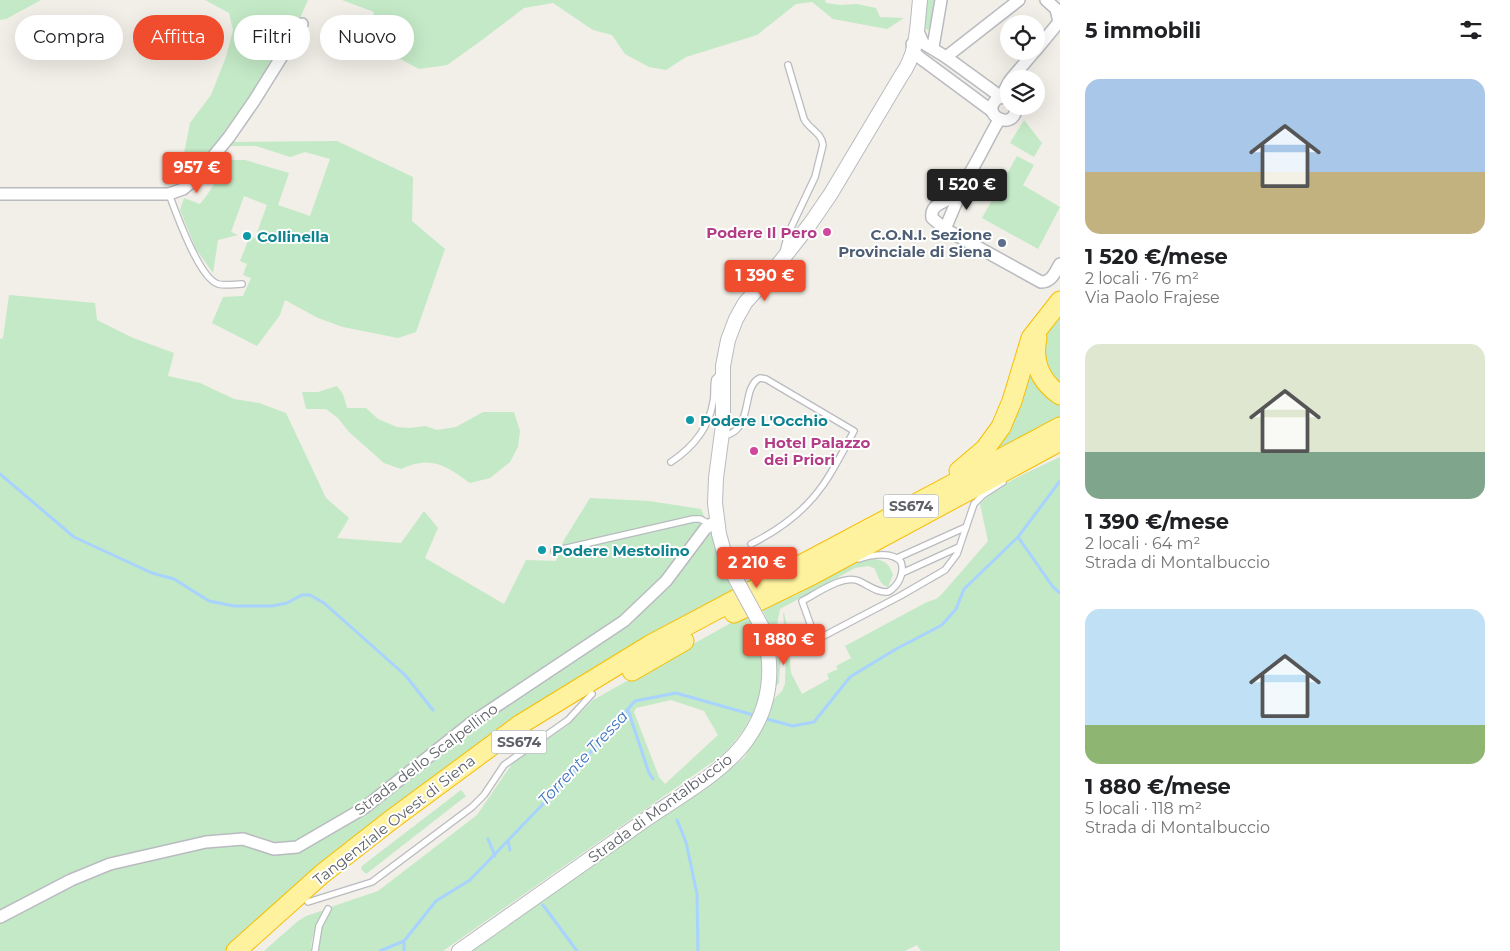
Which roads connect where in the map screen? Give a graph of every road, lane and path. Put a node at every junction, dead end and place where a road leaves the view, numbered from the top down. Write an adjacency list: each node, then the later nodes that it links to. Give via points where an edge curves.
1 (914, 0): 10 (street); 16 (street, Strada di Montalbuccio)
2 (920, 0): 7 (street, Strada di Montalbuccio)
3 (941, 0): 9 (street)
4 (1019, 0): 11 (street)
5 (1046, 0): 6 (street, via 1056,10)
6 (1059, 25): 8 (street)
7 (917, 29): 9 (street, via 921,40); 10 (street, Strada di Montalbuccio)
8 (1045, 40)
9 (933, 48): 11 (street)
10 (914, 52): 14 (street); 16 (street, Strada di Montalbuccio)
11 (946, 56): 18 (street)
12 (280, 60): 24 (street, via 229,137 194,180)
13 (1027, 60): 17 (street)
14 (926, 62): 16 (street, via 918,61); 20 (street)
15 (788, 65): 26 (lane, via 804,119 823,140 823,145 815,177 788,234)
16 (905, 70): 26 (street, Strada di Montalbuccio, via 835,189)
17 (1019, 70)
18 (1000, 94)
19 (1000, 100): 20 (street, via 993,104)
20 (996, 115): 21 (street, via 1010,119); 22 (street)
21 (1014, 115)
22 (962, 184): 25 (street); 25 (street, via 950,198 932,210 932,218)
23 (0, 194): 24 (street)
24 (169, 194): 28 (lane, via 190,247 208,276 218,284)
25 (945, 229): 27 (street, via 1041,282 1050,279)
26 (781, 261): 31 (street, Strada di Montalbuccio, via 739,312 725,348)
27 (1060, 264)
28 (242, 284)
29 (1060, 301): 30 (highway)
30 (1040, 325): 32 (highway, via 1035,351 1037,369 1046,383); 38 (highway, via 1029,344 1010,408 997,434 977,457)
31 (722, 372): 34 (street, Strada di Montalbuccio); 36 (lane, via 715,379 714,400 705,426 686,451)
32 (1060, 395)
33 (1060, 427): 38 (highway, Tangenziale Ovest di Siena / SS674)
34 (722, 436): 39 (street, Strada di Montalbuccio); 41 (lane, via 738,428 754,383 760,378 854,431 809,502 785,524)
35 (1060, 442): 46 (highway, Tangenziale Ovest di Siena / SS674)
36 (671, 462)
37 (1012, 478): 40 (lane, via 977,500)
38 (930, 496): 53 (highway, Tangenziale Ovest di Siena / SS674, via 650,645 522,724 338,862)
39 (714, 522): 43 (lane, via 693,519); 52 (street, Strada dello Scalpellino, via 666,582 624,621 471,723 364,808 297,847 274,849 243,839 206,842 110,864 71,880); 56 (street, Strada di Montalbuccio, bridge, via 727,563 763,629 768,651 770,676 765,704 749,736 732,758 716,770)
40 (966, 527): 42 (lane); 44 (lane)
41 (752, 544)
42 (959, 547): 45 (lane); 48 (lane, via 945,570)
43 (554, 551)
44 (897, 558): 45 (lane, via 902,564); 46 (lane, via 868,556)
45 (902, 573): 47 (lane)
46 (812, 575): 49 (highway, Tangenziale Ovest di Siena / SS674, via 719,621)
47 (899, 581): 48 (lane); 48 (lane, via 891,591 884,593 857,580 847,579 802,601 816,640)
48 (900, 596)
49 (592, 694): 50 (highway, Tangenziale Ovest di Siena / SS674, via 530,734 402,827); 50 (lane, via 568,720 504,765 472,807 372,882)
50 (308, 902): 54 (highway, Tangenziale Ovest di Siena / SS674)
51 (328, 909): 55 (lane, via 318,926)
52 (0, 917)
53 (236, 951)
54 (254, 951)
55 (315, 951)
56 (459, 951)

